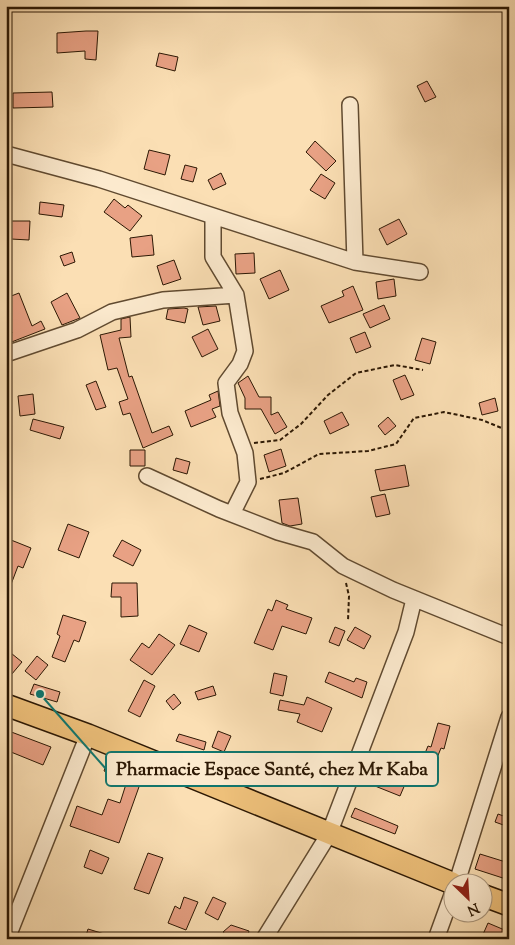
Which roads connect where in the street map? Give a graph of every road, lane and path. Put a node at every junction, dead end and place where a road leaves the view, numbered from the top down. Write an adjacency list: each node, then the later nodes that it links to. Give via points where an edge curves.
1 (350, 105): 4 (street)
2 (6, 154): 3 (street, via 99,179)
3 (213, 217): 4 (street); 6 (street, via 213,257)
4 (355, 262): 5 (street)
5 (420, 272)
6 (236, 295): 7 (street, via 163,300 112,312 76,330); 10 (street, via 245,351 226,383 230,413)
7 (6, 354)
8 (423, 370): 10 (path, via 395,365 356,372 280,440)
9 (509, 432): 12 (path, via 482,420 444,412 414,418 396,444 368,451 319,454 284,473)
10 (242, 445): 12 (street)
11 (147, 476): 13 (street)
12 (248, 482): 13 (street)
13 (232, 514): 14 (street, via 313,542)
14 (343, 566): 15 (street); 16 (path, via 349,596)
15 (414, 599): 17 (street); 21 (street, via 406,632)
16 (348, 621)
17 (509, 637)
18 (6, 706): 20 (highway)
19 (509, 718): 22 (street)
20 (88, 735): 21 (highway); 27 (street)
21 (329, 834): 23 (highway); 28 (street)
22 (460, 872)
23 (442, 879)
24 (492, 899): 25 (highway)
25 (509, 905)
26 (442, 922): 29 (street)
27 (7, 939)
28 (264, 939)
29 (436, 939)

